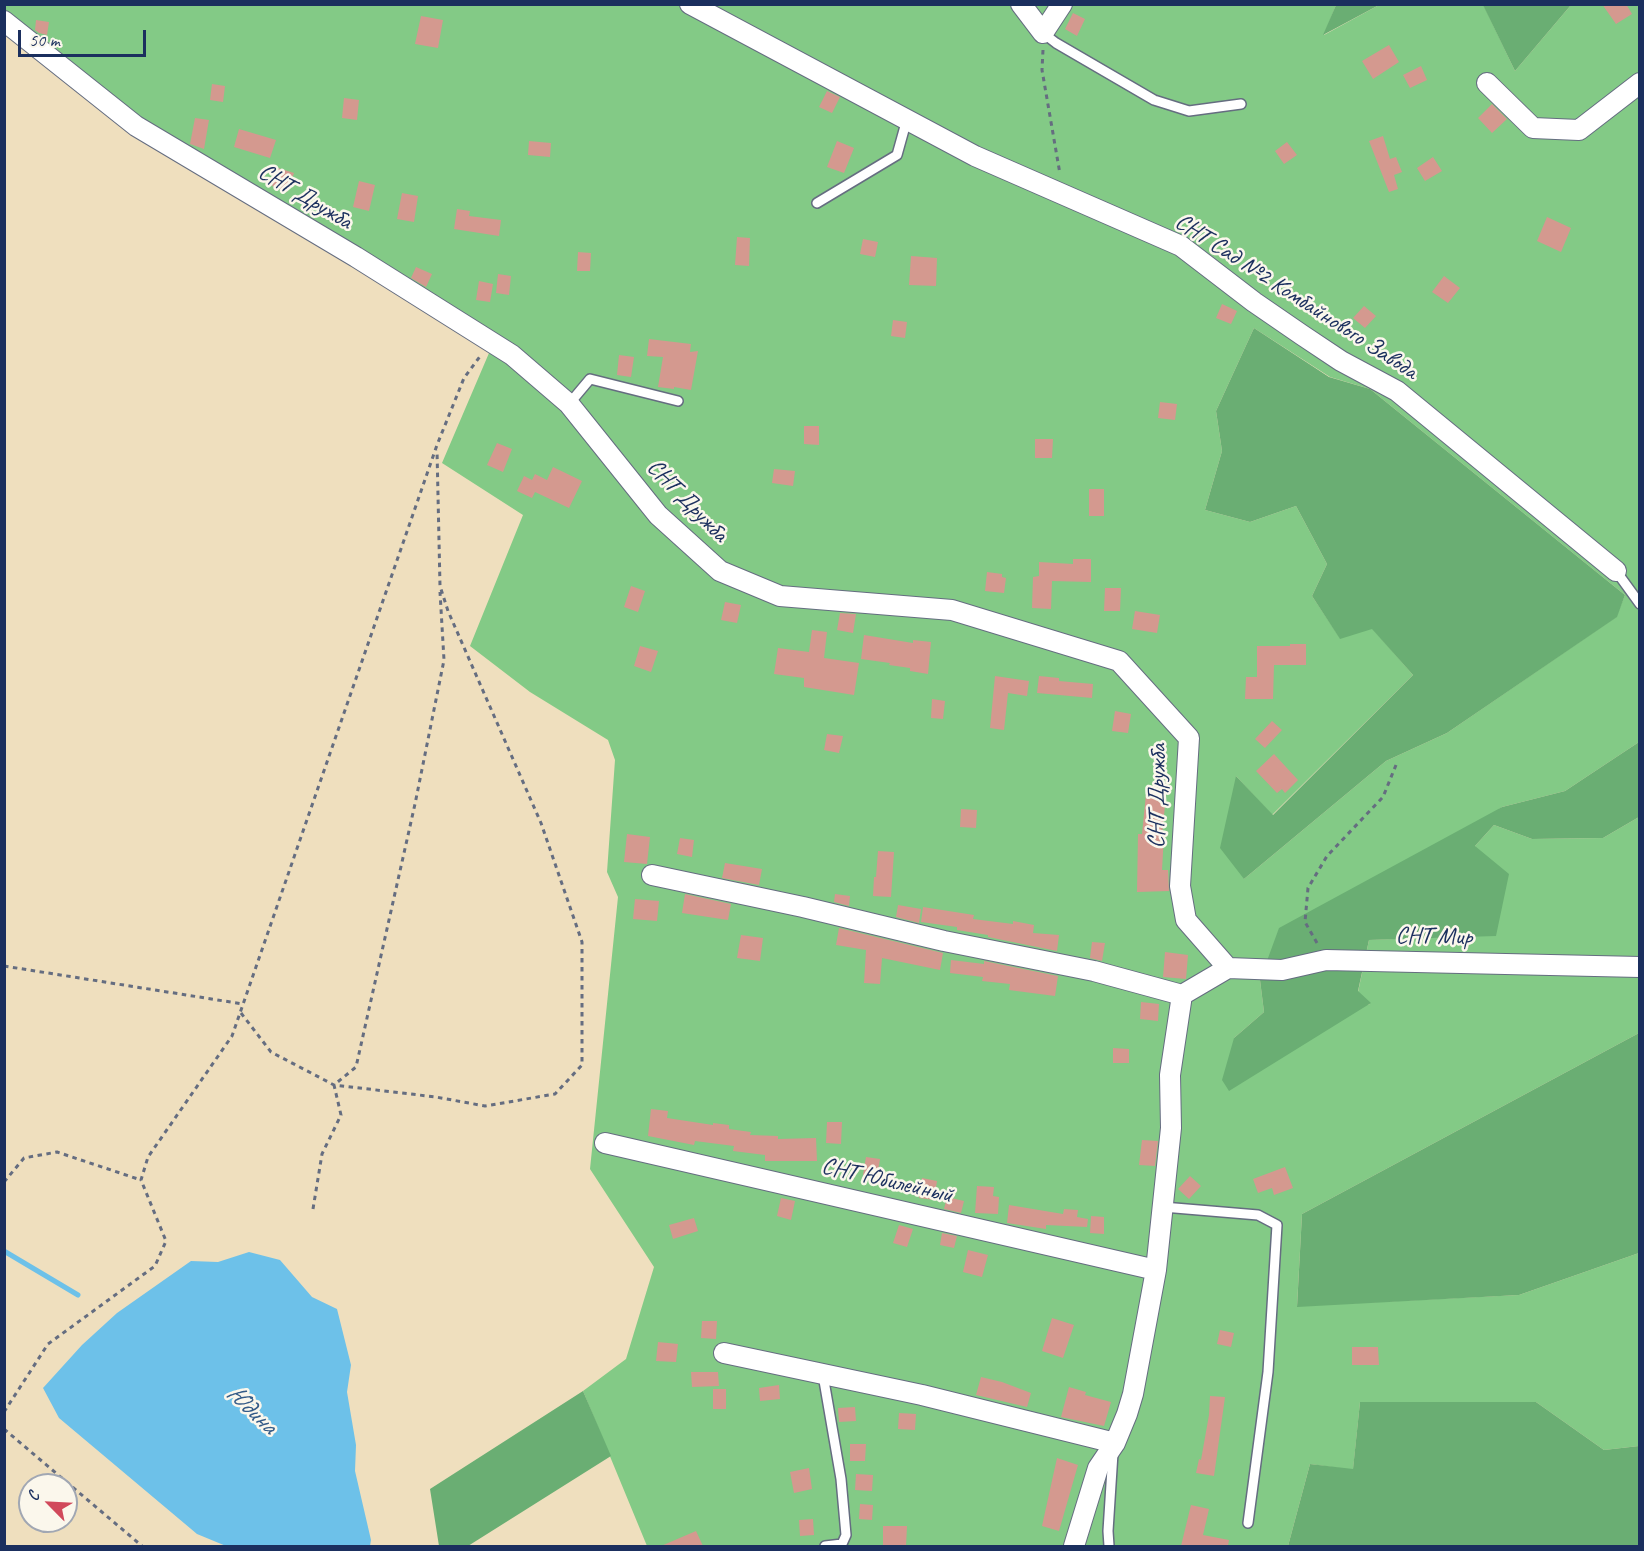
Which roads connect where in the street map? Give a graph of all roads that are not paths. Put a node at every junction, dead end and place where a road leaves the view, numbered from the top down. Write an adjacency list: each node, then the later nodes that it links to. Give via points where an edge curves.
1 (690, 4): 9 (street, СНТ Сад №2 Комбайнового Завода)
2 (1021, 4): 5 (street)
3 (1062, 4): 5 (street)
4 (4, 21): 12 (street, СНТ Дружба, via 136,126 491,342)
5 (1043, 33): 8 (lane, via 1155,100 1189,111)
6 (1487, 83): 7 (street, via 1533,128 1579,130)
7 (1640, 83)
8 (1242, 104)
9 (907, 119): 10 (lane, via 897,155); 13 (street, СНТ Сад №2 Комбайнового Завода, via 975,156 1181,246 1302,335 1398,391)
10 (817, 203)
11 (678, 401): 12 (lane, via 590,379)
12 (569, 404): 17 (street, СНТ Дружба, via 658,515 720,571 780,596 952,610 1119,661 1189,738 1180,886 1186,920)
13 (1616, 571): 14 (lane)
14 (1640, 604)
15 (652, 875): 18 (street, via 1094,971)
16 (1640, 967): 17 (street, СНТ Мир, via 1326,960 1282,970)
17 (1228, 968): 18 (street)
18 (1182, 995): 20 (street, via 1170,1075)
19 (605, 1143): 21 (street, СНТ Юбилейный)
20 (1163, 1207): 21 (street); 25 (lane, via 1258,1215 1277,1225 1268,1372)
21 (1156, 1270): 24 (street, via 1133,1394)
22 (724, 1353): 23 (street)
23 (822, 1374): 24 (street); 26 (lane, via 842,1479 846,1535 842,1544)
24 (1114, 1443): 27 (street, via 1098,1468); 28 (lane)
25 (1248, 1523)
26 (825, 1546)
27 (1074, 1546)
28 (1109, 1546)

